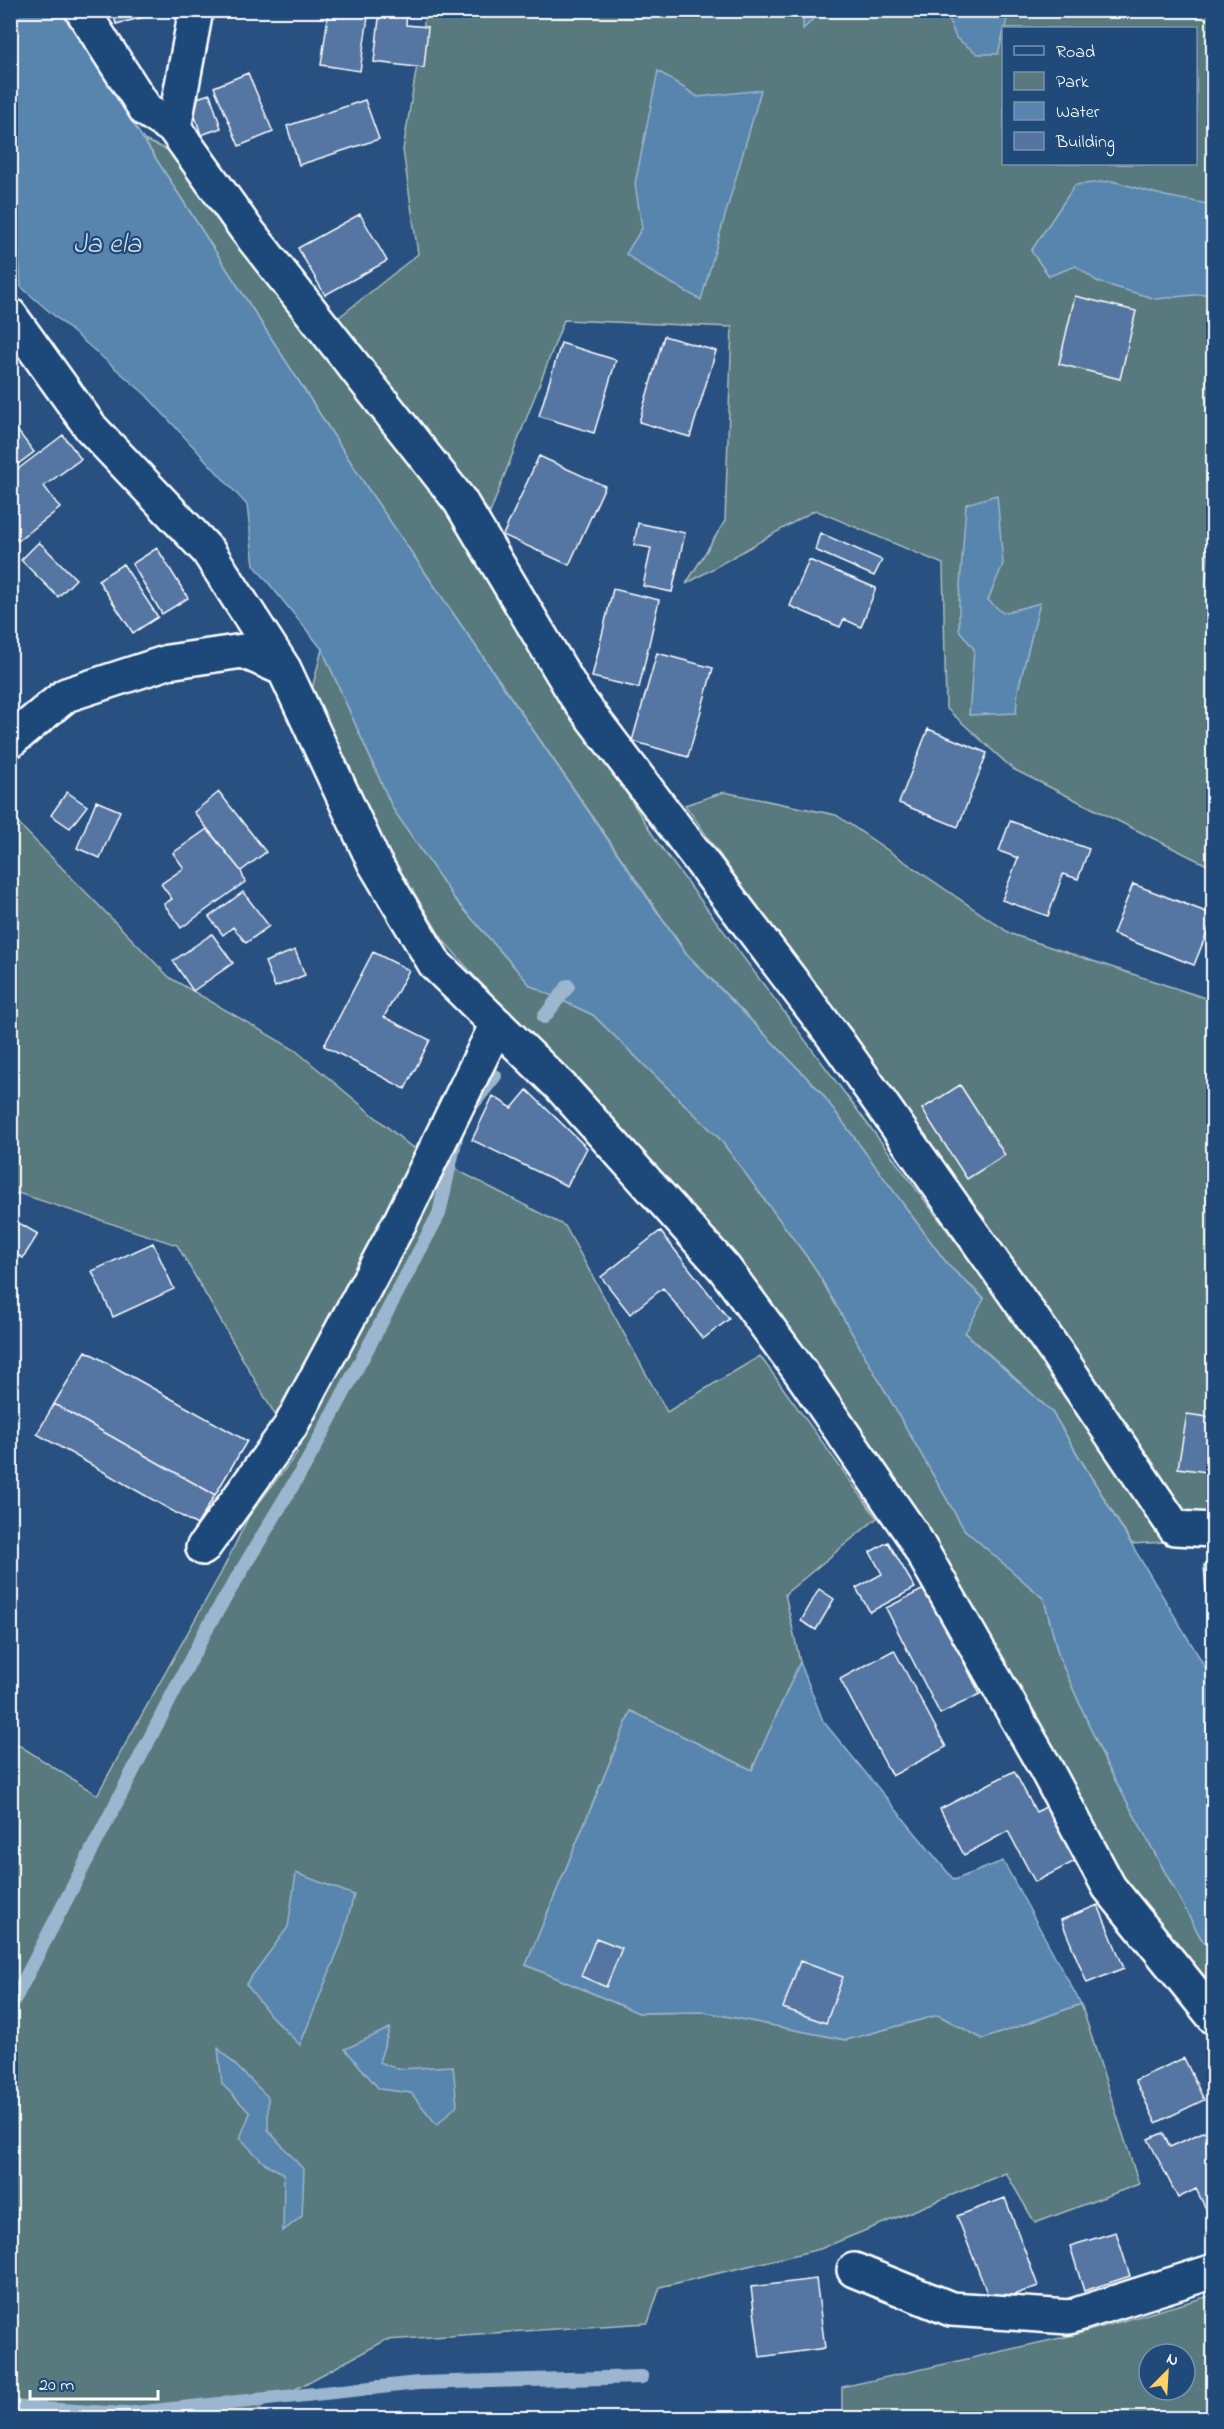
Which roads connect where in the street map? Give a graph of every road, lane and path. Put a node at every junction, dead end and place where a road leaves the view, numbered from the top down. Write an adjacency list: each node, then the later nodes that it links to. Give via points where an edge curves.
1 (82, 10): 3 (street, via 146,110)
2 (196, 10): 3 (street)
3 (174, 128): 8 (street, via 246,229 460,501 576,696 837,1041 1056,1352 1174,1528)
4 (10, 315): 5 (street, via 91,428 208,551)
5 (284, 669): 6 (street, via 243,651 168,662 66,694); 7 (street, via 374,862 435,964)
6 (10, 741)
7 (496, 1024): 9 (street, via 401,1220 290,1427); 10 (street, via 562,1088 724,1268 802,1374 912,1534 1109,1887)
8 (1214, 1530)
9 (203, 1548)
10 (1214, 2017)
11 (854, 2270): 12 (street, via 951,2309 1070,2317)
12 (1214, 2271)

